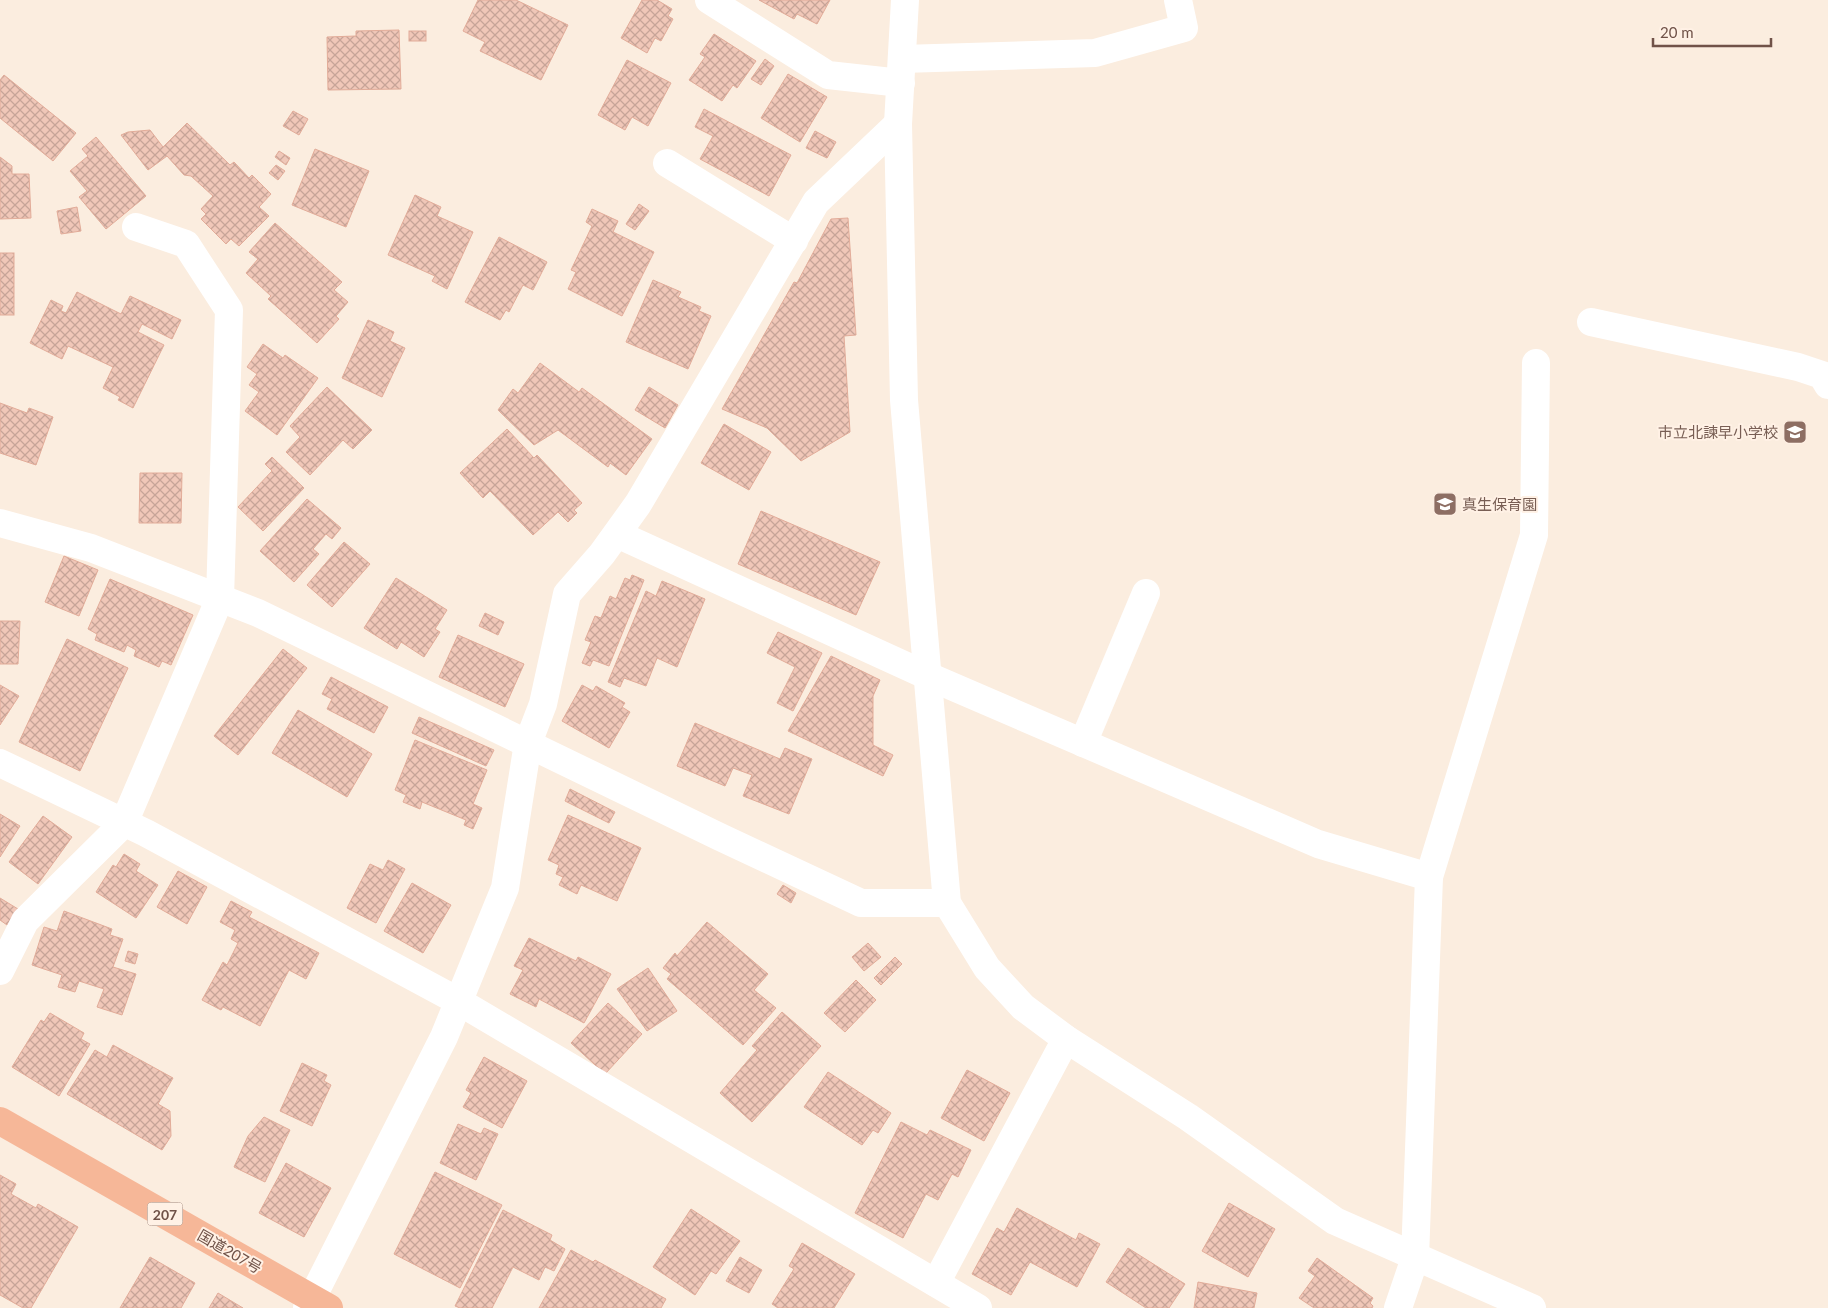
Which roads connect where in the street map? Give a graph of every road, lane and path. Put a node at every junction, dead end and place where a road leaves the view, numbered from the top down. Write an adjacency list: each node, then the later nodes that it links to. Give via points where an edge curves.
1 (709, 0): 4 (street, via 828,75)
2 (905, 0): 4 (street)
3 (1178, 0): 4 (street, via 1184,28 1095,53)
4 (901, 71): 5 (street)
5 (898, 124): 8 (street, via 816,202); 16 (street, via 904,400)
6 (668, 163): 8 (street)
7 (136, 227): 15 (street, via 186,244 229,310)
8 (794, 240): 13 (street, via 638,504)
9 (1591, 322): 11 (street, via 1798,367 1822,375)
10 (1536, 363): 21 (street, via 1534,535)
11 (1828, 385)
12 (0, 523): 15 (street, via 91,548)
13 (617, 534): 16 (street); 17 (street, via 567,594 544,704)
14 (1146, 593): 18 (street)
15 (220, 598): 17 (street, via 258,613); 20 (street)
16 (928, 676): 18 (street); 22 (street)
17 (528, 743): 22 (street, via 861,903); 24 (street, via 505,888)
18 (1083, 743): 21 (street, via 1318,844)
19 (0, 763): 20 (street)
20 (124, 823): 23 (street, via 24,921); 24 (street)
21 (1429, 877): 27 (street)
22 (947, 903): 25 (street, via 987,968 1023,1007)
23 (0, 971)
24 (458, 1001): 28 (street); 29 (street, via 444,1037)
25 (1066, 1039): 27 (street, via 1188,1117 1335,1221); 28 (street)
26 (0, 1120): 29 (highway, 国道207号 / 207)
27 (1415, 1258): 31 (street); 32 (street)
28 (936, 1283): 30 (street)
29 (316, 1305)
30 (978, 1308)
31 (1398, 1308)
32 (1532, 1308)

